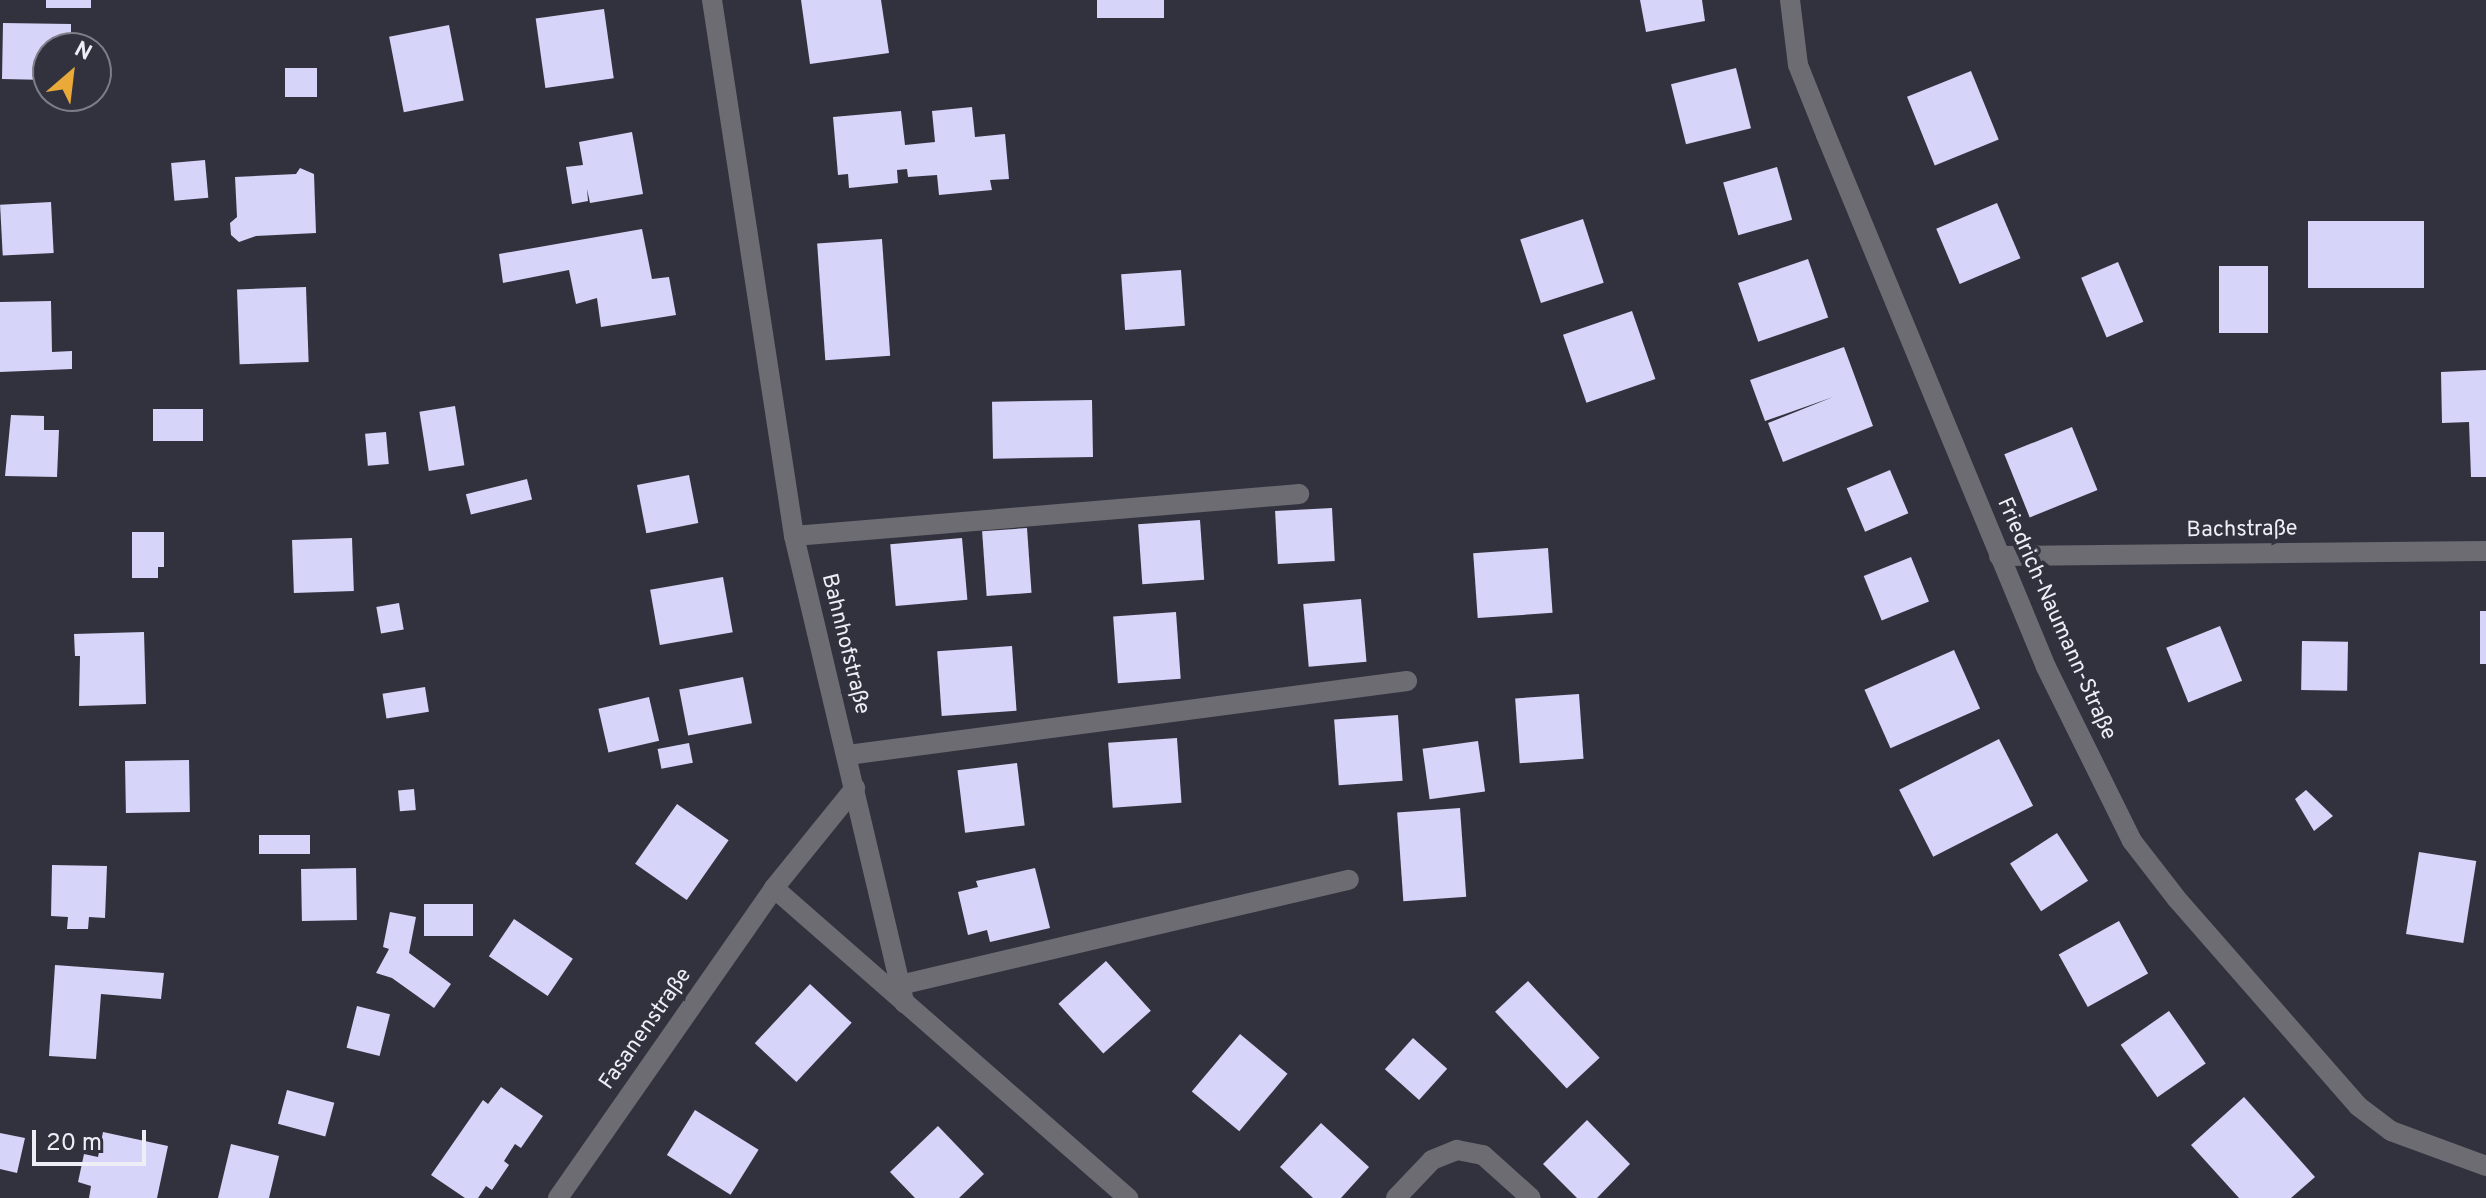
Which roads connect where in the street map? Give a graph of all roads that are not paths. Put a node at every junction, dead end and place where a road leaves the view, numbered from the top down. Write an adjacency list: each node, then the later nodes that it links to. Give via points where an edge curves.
1 (712, 0): 4 (street, Bahnhofstraße)
2 (1790, 0): 6 (street, Friedrich-Naumann-Straße, via 1798,65)
3 (1299, 494): 4 (street)
4 (794, 536): 8 (street, Bahnhofstraße)
5 (2486, 551): 6 (street, Bachstraße)
6 (1999, 556): 13 (street, Friedrich-Naumann-Straße, via 2046,667 2132,841 2176,898 2358,1106 2391,1131)
7 (1407, 681): 8 (street)
8 (848, 755): 9 (street, Bahnhofstraße)
9 (855, 788): 11 (street, Fasanenstraße); 12 (street, Bahnhofstraße)
10 (1349, 880): 12 (street)
11 (774, 888): 12 (street); 14 (street, Fasanenstraße)
12 (902, 994): 15 (street)
13 (2486, 1166)
14 (558, 1198)
15 (1128, 1198)
16 (1396, 1198): 17 (street, via 1432,1160 1457,1150 1483,1155)
17 (1531, 1198)

